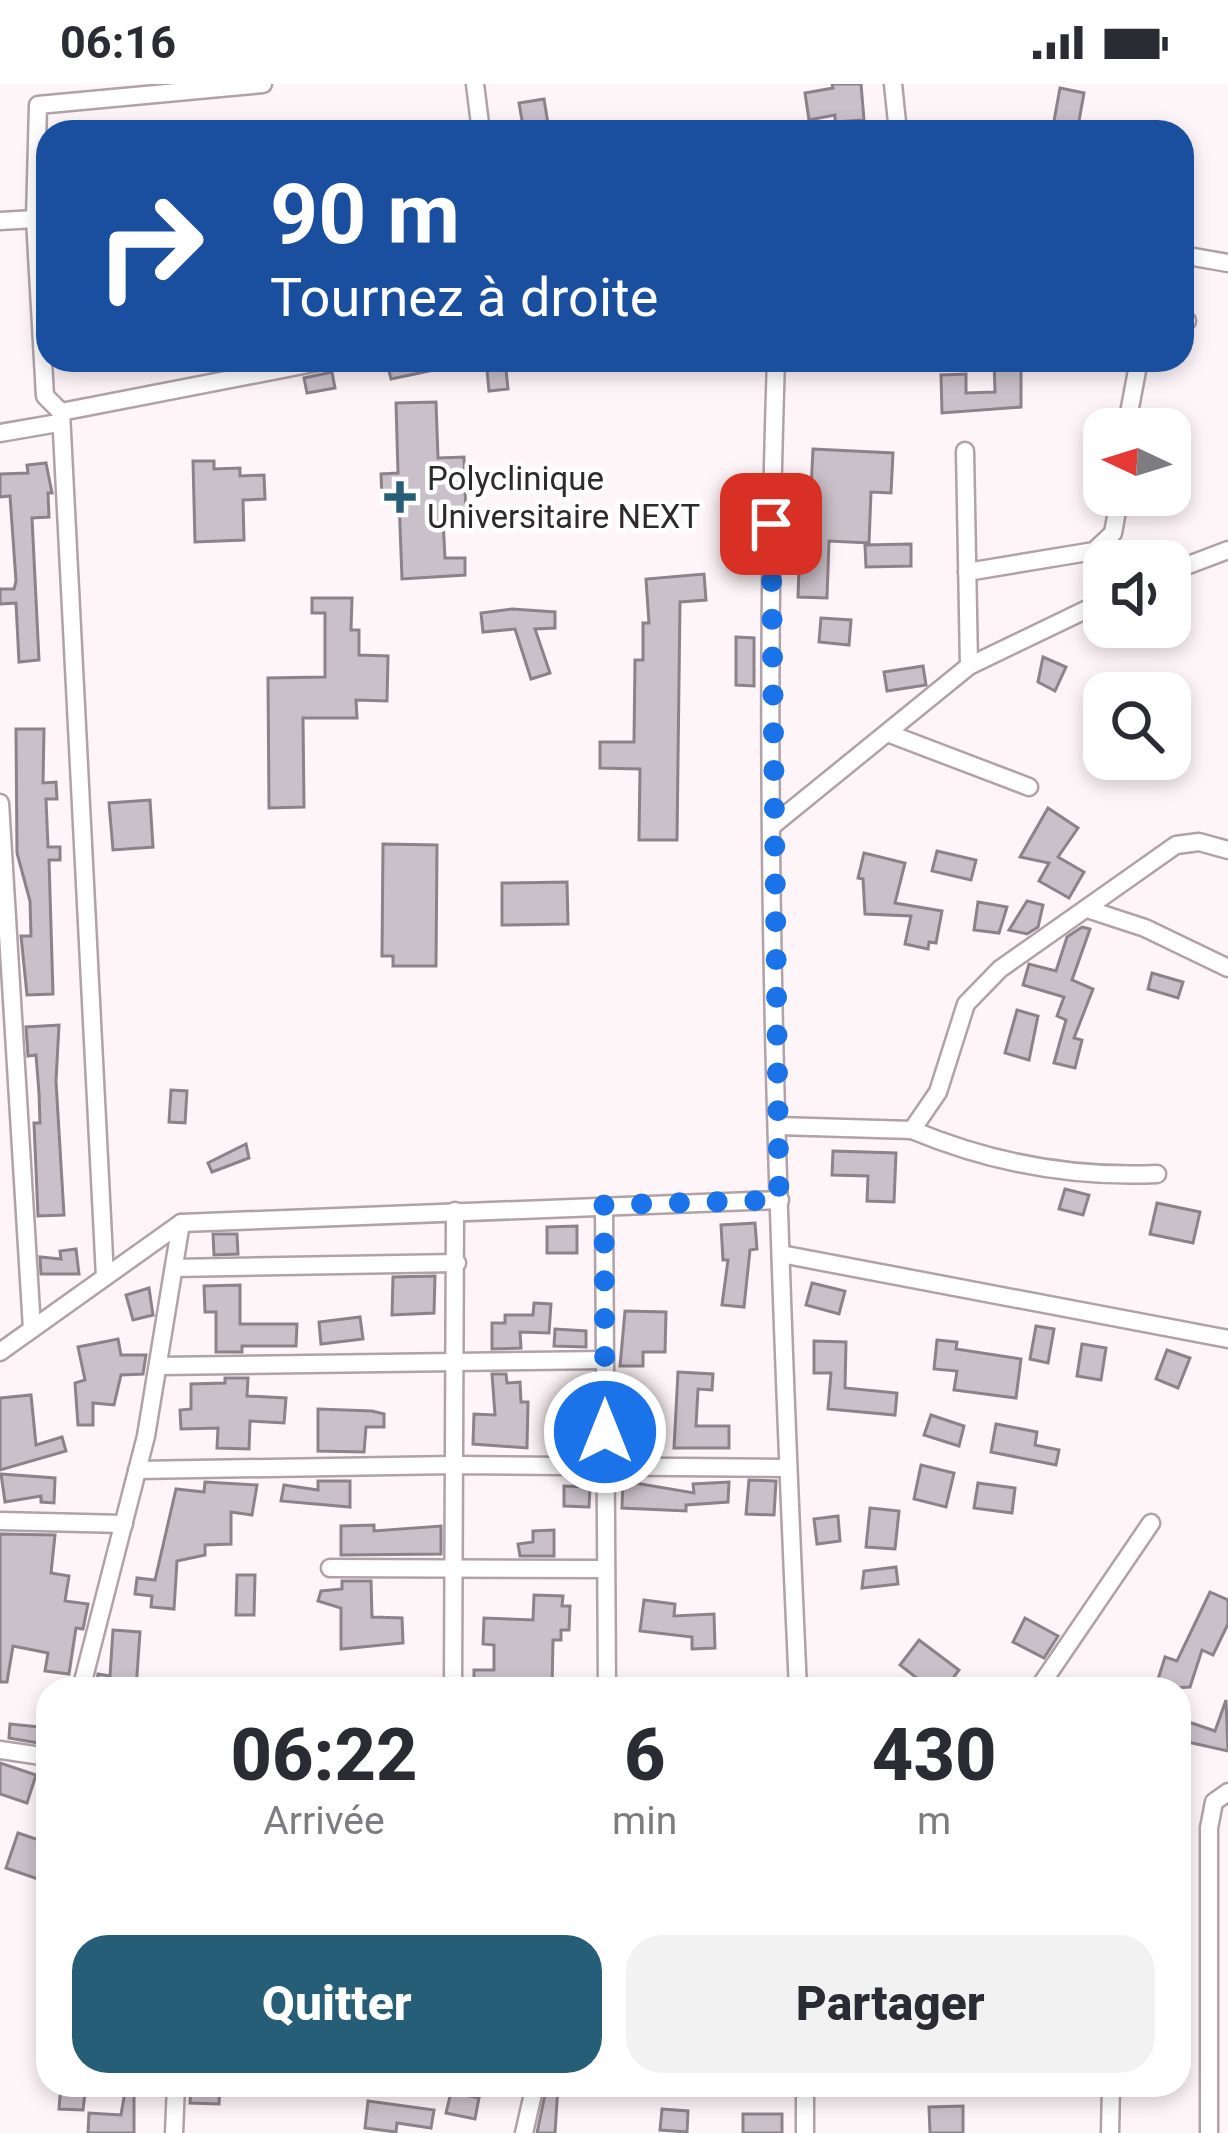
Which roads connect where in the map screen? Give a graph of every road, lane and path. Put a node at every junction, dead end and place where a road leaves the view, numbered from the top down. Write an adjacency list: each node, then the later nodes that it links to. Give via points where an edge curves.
1 (262, 84): 4 (street, via 38,105)
2 (475, 84): 5 (street)
3 (892, 84): 6 (street)
4 (38, 120)
5 (480, 120)
6 (896, 120)
7 (36, 215): 8 (street)
8 (35, 219): 9 (street); 10 (street)
9 (0, 221)
10 (36, 224)
11 (1194, 257): 12 (street)
12 (1228, 262)
13 (45, 372): 18 (street, via 45,396)
14 (272, 372): 18 (street)
15 (776, 372): 30 (street)
16 (1137, 372): 17 (street)
17 (1130, 408)
18 (60, 417): 19 (street); 45 (street)
19 (0, 433)
20 (965, 451): 24 (street)
21 (1116, 516): 24 (street, via 1113,533 1094,551)
22 (1228, 550): 23 (street)
23 (1191, 564)
24 (967, 572): 26 (street)
25 (1083, 611): 26 (street)
26 (969, 666): 27 (street)
27 (890, 734): 28 (street); 30 (street)
28 (1029, 787)
29 (0, 803): 34 (street)
30 (772, 826): 35 (street)
31 (1228, 850): 32 (street, via 1176,844)
32 (1087, 909): 33 (street); 36 (street, via 1000,969 966,1004 938,1092)
33 (1228, 968)
34 (5, 997): 46 (street)
35 (778, 1126): 36 (street); 38 (street)
36 (912, 1130): 37 (street, via 1028,1167)
37 (1157, 1174)
38 (779, 1200): 39 (street); 42 (street)
39 (604, 1205): 40 (street); 50 (street)
40 (455, 1211): 41 (street); 43 (street)
41 (182, 1223): 44 (street); 45 (street)
42 (781, 1254): 47 (street); 54 (street)
43 (457, 1262): 44 (street); 49 (street)
44 (174, 1268): 51 (street)
45 (105, 1277): 46 (street)
46 (32, 1329): 48 (street)
47 (1228, 1339)
48 (0, 1352)
49 (454, 1359): 50 (street); 51 (street); 52 (street)
50 (605, 1360): 53 (street)
51 (158, 1366): 55 (street)
52 (454, 1465): 53 (street); 55 (street); 61 (street)
53 (605, 1468): 54 (street); 60 (street)
54 (788, 1468): 65 (street)
55 (137, 1470): 58 (street)
56 (0, 1521): 58 (street)
57 (1151, 1523): 66 (street)
58 (124, 1524): 62 (street)
59 (329, 1568): 61 (street)
60 (606, 1569): 61 (street); 64 (street)
61 (453, 1570): 63 (street)
62 (84, 1677)
63 (453, 1677)
64 (607, 1677)
65 (797, 1677)
66 (1047, 1677)
67 (0, 1750): 68 (street)
68 (36, 1755)
69 (1228, 1792): 78 (street, via 1214,1802 1209,1828)
70 (176, 2097): 74 (street)
71 (532, 2097): 75 (street)
72 (805, 2097): 76 (street)
73 (1111, 2097): 77 (street)
74 (174, 2133)
75 (524, 2133)
76 (805, 2133)
77 (1110, 2133)
78 (1209, 2133)

